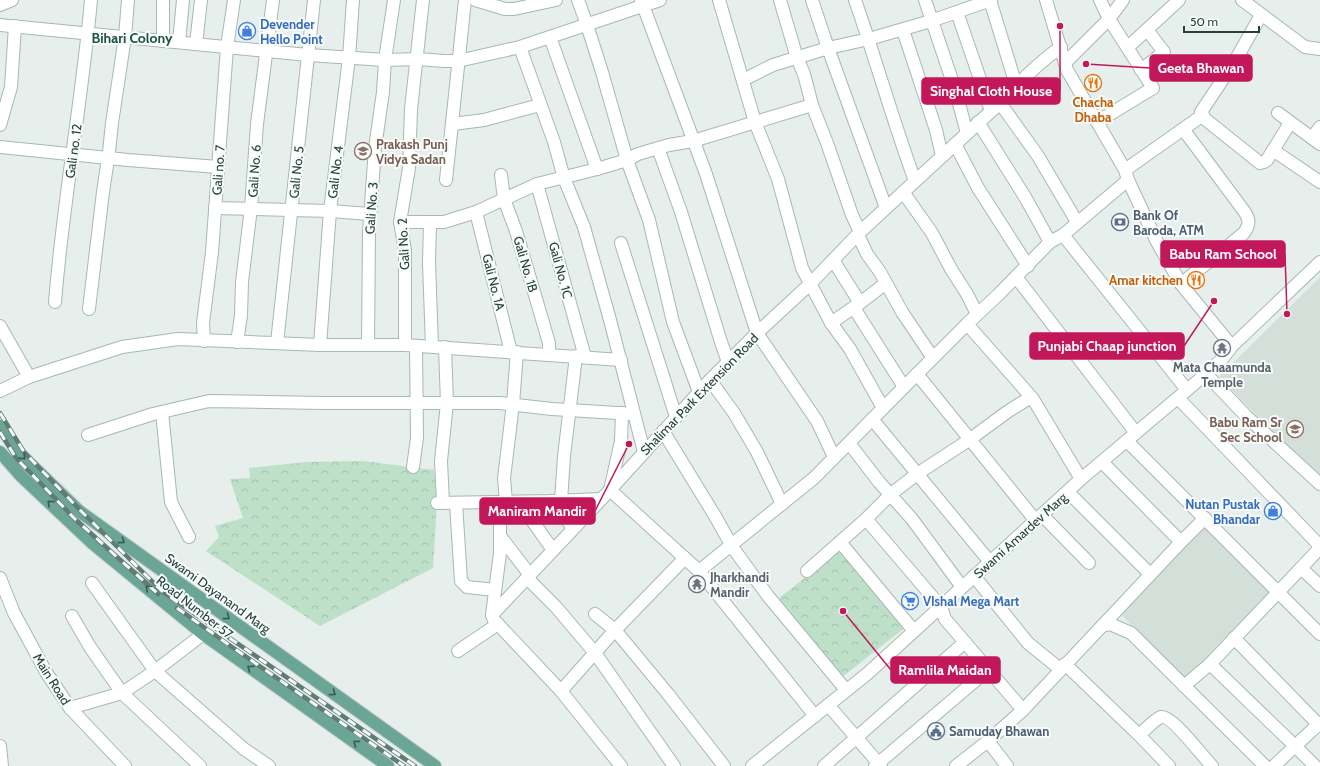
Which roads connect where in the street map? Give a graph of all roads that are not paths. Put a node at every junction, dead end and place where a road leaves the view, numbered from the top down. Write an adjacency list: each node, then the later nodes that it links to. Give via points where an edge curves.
1 (91, 0): 38 (street, Gali no. 12)
2 (128, 0): 39 (street)
3 (163, 0): 42 (street)
4 (183, 0): 43 (street)
5 (200, 0): 44 (street)
6 (234, 0): 45 (street, Gali no. 7)
7 (273, 0): 51 (street, Gali No. 6)
8 (314, 0): 52 (street, Gali No. 5)
9 (353, 0): 53 (street, Gali No. 4)
10 (394, 0): 56 (street, Gali No. 3)
11 (424, 0): 55 (street, Gali No. 2)
12 (465, 0): 57 (street)
13 (475, 0): 14 (street, via 505,9)
14 (556, 0)
15 (578, 0): 34 (street)
16 (660, 0): 28 (street)
17 (719, 0): 60 (street)
18 (780, 0): 54 (street)
19 (812, 0): 49 (street)
20 (855, 0): 41 (street)
21 (925, 0): 32 (street)
22 (991, 0): 29 (street); 61 (street)
23 (1046, 0): 47 (street)
24 (1100, 0): 31 (street)
25 (1123, 0): 31 (street)
26 (1179, 0): 37 (street)
27 (1242, 0): 30 (street)
28 (642, 3): 34 (street); 76 (street)
29 (957, 12): 32 (street); 64 (street)
30 (1261, 15): 50 (street, via 1305,47); 66 (street, via 1235,61 1203,108)
31 (1109, 19): 48 (street); 58 (street)
32 (931, 22): 36 (street); 75 (street, via 955,89)
33 (0, 25): 35 (street)
34 (587, 25): 40 (street); 85 (street)
35 (15, 26): 38 (street); 72 (street, via 11,87)
36 (903, 30): 41 (street); 83 (street)
37 (1147, 30): 48 (street); 59 (street, via 1164,52)
38 (88, 33): 39 (street); 82 (street, Gali no. 12)
39 (125, 37): 42 (street); 84 (street)
40 (550, 37): 46 (street); 87 (street)
41 (869, 39): 49 (street); 92 (street)
42 (163, 41): 43 (street)
43 (179, 42): 44 (street)
44 (196, 44): 45 (street)
45 (227, 47): 51 (street); 86 (street, Gali no. 7)
46 (520, 47): 57 (street); 62 (street)
47 (1061, 47): 58 (street); 61 (street, Shalimar Park Extension Road)
48 (1128, 47): 59 (street)
49 (828, 48): 54 (street); 99 (street)
50 (1320, 50)
51 (266, 51): 52 (street); 98 (street, Gali No. 6, via 257,124)
52 (308, 55): 53 (street); 100 (street, Gali No. 5)
53 (349, 58): 56 (street); 101 (street, Gali No. 4)
54 (797, 58): 60 (street, via 773,65); 63 (street)
55 (418, 59): 56 (street); 57 (street); 104 (street, Gali No. 2, via 411,109 409,168)
56 (385, 60): 103 (street, Gali No. 3)
57 (458, 61): 71 (street)
58 (1066, 63): 69 (street, via 1067,70)
59 (1141, 70): 69 (street, via 1153,88)
60 (743, 80): 67 (street)
61 (1016, 86): 64 (street, Shalimar Park Extension Road)
62 (540, 105): 71 (street, via 484,120); 90 (street)
63 (812, 105): 67 (street); 107 (street)
64 (996, 107): 68 (street, Shalimar Park Extension Road); 106 (street, via 1038,156)
65 (1278, 113): 70 (street)
66 (1203, 115): 74 (street); 81 (street, via 1257,161 1264,162)
67 (755, 122): 76 (street); 116 (street, via 778,179 802,268)
68 (978, 122): 75 (street, Shalimar Park Extension Road); 109 (street)
69 (1097, 122): 89 (street)
70 (1290, 123): 77 (street); 81 (street)
71 (453, 124): 91 (street)
72 (0, 125)
73 (1320, 127): 77 (street)
74 (1183, 129): 89 (street); 117 (street, via 1244,211 1249,219 1249,226 1244,233)
75 (967, 133): 78 (street, Shalimar Park Extension Road)
76 (693, 141): 80 (street); 125 (street)
77 (1316, 141)
78 (955, 144): 83 (street, Shalimar Park Extension Road); 113 (street, via 978,188)
79 (0, 147): 82 (street)
80 (658, 148): 85 (street); 140 (street)
81 (1273, 150): 93 (street)
82 (71, 154): 84 (street); 118 (street, Gali no. 12)
83 (942, 156): 92 (street, Shalimar Park Extension Road)
84 (108, 158): 86 (street); 120 (street)
85 (627, 160): 87 (street); 147 (street, via 649,220 673,322)
86 (218, 167): 97 (street, Gali no. 7)
87 (597, 169): 90 (street)
88 (501, 175): 96 (street, Gali No. 1B)
89 (1126, 175): 106 (street); 117 (street, via 1157,242)
90 (564, 178): 94 (street); 139 (street, via 584,227)
91 (446, 180)
92 (915, 180): 95 (street, Shalimar Park Extension Road)
93 (1320, 182)
94 (537, 184): 96 (street); 137 (street, Gali No. 1C)
95 (903, 192): 99 (street, Shalimar Park Extension Road); 121 (street, via 932,233)
96 (504, 199): 102 (street); 136 (street, Gali No. 1B, via 549,343)
97 (215, 208): 98 (street); 126 (street, Gali no. 7, via 203,323)
98 (251, 208): 100 (street); 127 (street, Gali No. 6, via 242,275)
99 (886, 208): 107 (street, Shalimar Park Extension Road)
100 (292, 210): 101 (street); 128 (street, Gali No. 5)
101 (330, 211): 103 (street); 129 (street, Gali No. 4)
102 (476, 212): 105 (street, via 444,222); 135 (street, Gali No. 1A)
103 (370, 214): 130 (street, Gali No. 3)
104 (400, 222): 105 (street); 131 (street, Gali No. 2, via 405,250)
105 (430, 222): 133 (street)
106 (1077, 222): 108 (street)
107 (859, 233): 111 (street, Shalimar Park Extension Road); 115 (street, via 867,254)
108 (1063, 235): 109 (street); 148 (street)
109 (1050, 242): 113 (street)
110 (621, 243): 157 (street)
111 (833, 260): 116 (street, Shalimar Park Extension Road); 119 (street)
112 (1320, 262): 132 (street, Swami Amardev Marg)
113 (1028, 266): 114 (street)
114 (1016, 277): 121 (street); 162 (street)
115 (886, 283): 119 (street); 138 (street)
116 (810, 284): 122 (street); 125 (street, Shalimar Park Extension Road)
117 (1181, 284): 132 (street)
118 (55, 302)
119 (857, 305): 122 (street); 145 (street)
120 (89, 309)
121 (977, 314): 123 (street)
122 (831, 323): 153 (street, via 850,349)
123 (967, 324): 138 (street); 149 (street)
124 (0, 326): 143 (street)
125 (757, 333): 140 (street, Shalimar Park Extension Road); 167 (street, via 817,421)
126 (204, 340): 127 (street); 143 (street, via 178,339 122,346)
127 (238, 342): 128 (street)
128 (277, 343): 129 (street)
129 (320, 345): 130 (street)
130 (368, 345): 131 (street)
131 (410, 345): 133 (street); 150 (street, Gali No. 2)
132 (1230, 345): 142 (street, Swami Amardev Marg, via 1229,351)
133 (432, 346): 134 (street)
134 (445, 347): 135 (street); 151 (street)
135 (514, 352): 136 (street); 152 (street, Gali No. 1A)
136 (549, 354): 137 (street)
137 (580, 357): 139 (street); 154 (street)
138 (933, 358): 141 (street)
139 (620, 360): 156 (street)
140 (728, 362): 144 (street, Shalimar Park Extension Road)
141 (916, 374): 145 (street); 163 (street)
142 (1206, 374): 148 (street, Swami Amardev Marg); 172 (street, via 1247,417)
143 (29, 377): 146 (street)
144 (710, 380): 147 (street, Shalimar Park Extension Road); 181 (street, via 734,412)
145 (904, 387): 153 (street)
146 (0, 391)
147 (699, 392): 157 (street, Shalimar Park Extension Road)
148 (1182, 394): 162 (street, Swami Amardev Marg); 191 (street)
149 (1031, 397): 163 (street); 171 (street)
150 (416, 403): 151 (street); 155 (street, via 208,401); 169 (street, Gali No. 2, via 417,438)
151 (447, 403): 152 (street); 180 (street, via 440,503)
152 (513, 404): 154 (street); 178 (street, Gali No. 1A)
153 (883, 408): 158 (street)
154 (570, 410): 156 (street); 177 (street)
155 (162, 412): 161 (street); 187 (street, via 171,502)
156 (628, 413): 166 (street); 173 (street)
157 (676, 417): 160 (street, Shalimar Park Extension Road)
158 (872, 419): 164 (street); 170 (street)
159 (0, 426): 245 (main road, Swami Dayanand Marg, one-way to 245, via 21,455 79,511)
160 (663, 431): 166 (street, Shalimar Park Extension Road); 190 (street)
161 (88, 435)
162 (1131, 437): 168 (street, Swami Amardev Marg); 183 (street)
163 (969, 440): 170 (street); 182 (street)
164 (848, 443): 167 (street); 175 (street)
165 (0, 452): 215 (main road, Road Number 57, one-way to 165, via 91,542 21,476)
166 (644, 452): 173 (street, Shalimar Park Extension Road)
167 (834, 458): 181 (street)
168 (1102, 462): 171 (street, Swami Amardev Marg); 189 (street)
169 (413, 467)
170 (917, 474): 175 (street); 194 (street)
171 (1081, 479): 174 (street, Swami Amardev Marg)
172 (1320, 484)
173 (610, 490): 176 (street, Shalimar Park Extension Road); 193 (street)
174 (1068, 492): 182 (street, Swami Amardev Marg); 199 (street)
175 (891, 494): 184 (street); 205 (street)
176 (601, 499): 177 (street); 185 (street, Shalimar Park Extension Road)
177 (556, 501): 179 (street); 185 (street)
178 (503, 502): 179 (street); 180 (street); 186 (street, Gali No. 1A)
179 (519, 502): 192 (street)
180 (456, 503): 206 (street, via 461,581 467,588)
181 (782, 504): 190 (street)
182 (1039, 518): 194 (street, Swami Amardev Marg); 195 (street)
183 (1204, 518): 189 (street); 207 (street)
184 (866, 519): 188 (street); 208 (street)
185 (573, 528): 192 (street, Shalimar Park Extension Road)
186 (500, 536): 200 (street); 206 (street, Gali No. 1A)
187 (189, 537)
188 (840, 542): 198 (street); 214 (street)
189 (1181, 542): 199 (street)
190 (731, 545): 197 (street); 226 (street, via 768,596)
191 (1320, 547): 196 (street)
192 (553, 550): 200 (street, Shalimar Park Extension Road)
193 (685, 558): 197 (street); 213 (street)
194 (990, 562): 201 (street, Swami Amardev Marg)
195 (1089, 563)
196 (1302, 568): 204 (street); 207 (street)
197 (699, 570): 232 (street)
198 (807, 571)
199 (1150, 574): 212 (street)
200 (528, 576): 211 (street, Shalimar Park Extension Road); 220 (street)
201 (974, 576): 205 (street, Swami Amardev Marg); 222 (street, via 1028,643)
202 (0, 578): 230 (street, Main Road, via 27,638)
203 (92, 583): 224 (street)
204 (1320, 586)
205 (962, 588): 208 (street, Swami Amardev Marg)
206 (495, 590): 211 (street, Gali No. 1A)
207 (1279, 592): 216 (street); 217 (street)
208 (941, 607): 214 (street, Swami Amardev Marg); 218 (street, via 945,619)
209 (596, 614): 213 (street)
210 (72, 616): 228 (street)
211 (495, 620): 219 (street, Shalimar Park Extension Road); 227 (street)
212 (1102, 626): 222 (street); 225 (street, via 1110,624 1131,633)
213 (615, 630): 220 (street); 248 (street)
214 (914, 630): 226 (street, Swami Amardev Marg)
215 (203, 634): 224 (street); 244 (main road, Road Number 57, one-way to 215)
216 (1320, 634)
217 (1234, 638): 221 (street); 233 (street)
218 (965, 642): 223 (street); 235 (street)
219 (458, 651)
220 (595, 653): 227 (street); 247 (street)
221 (1210, 664): 225 (street); 238 (street)
222 (1063, 666): 231 (street); 234 (street)
223 (988, 669): 231 (street); 239 (street)
224 (155, 671): 228 (street); 243 (street, via 244,749)
225 (1184, 686): 255 (street)
226 (846, 690): 229 (street, Swami Amardev Marg)
227 (561, 691): 246 (street)
228 (122, 693): 230 (street); 242 (street)
229 (828, 705): 232 (street, Swami Amardev Marg); 235 (street)
230 (70, 708): 241 (street, Main Road)
231 (1023, 710): 236 (street)
232 (815, 716): 249 (street, Swami Amardev Marg)
233 (1319, 724): 238 (street)
234 (1139, 735): 253 (street); 254 (street, via 1157,719 1166,718)
235 (857, 738): 239 (street); 250 (street)
236 (988, 741): 251 (street); 252 (street)
237 (0, 746): 240 (street)
238 (1295, 746): 256 (street); 257 (street)
239 (878, 765)
240 (2, 766)
241 (124, 766)
242 (200, 766)
243 (269, 766)
244 (388, 766)
245 (435, 766)
246 (621, 766)
247 (674, 766)
248 (724, 766)
249 (752, 766)
250 (824, 766)
251 (956, 766)
252 (1007, 766)
253 (1169, 766)
254 (1212, 766)
255 (1265, 766)
256 (1274, 766)
257 (1315, 766)

